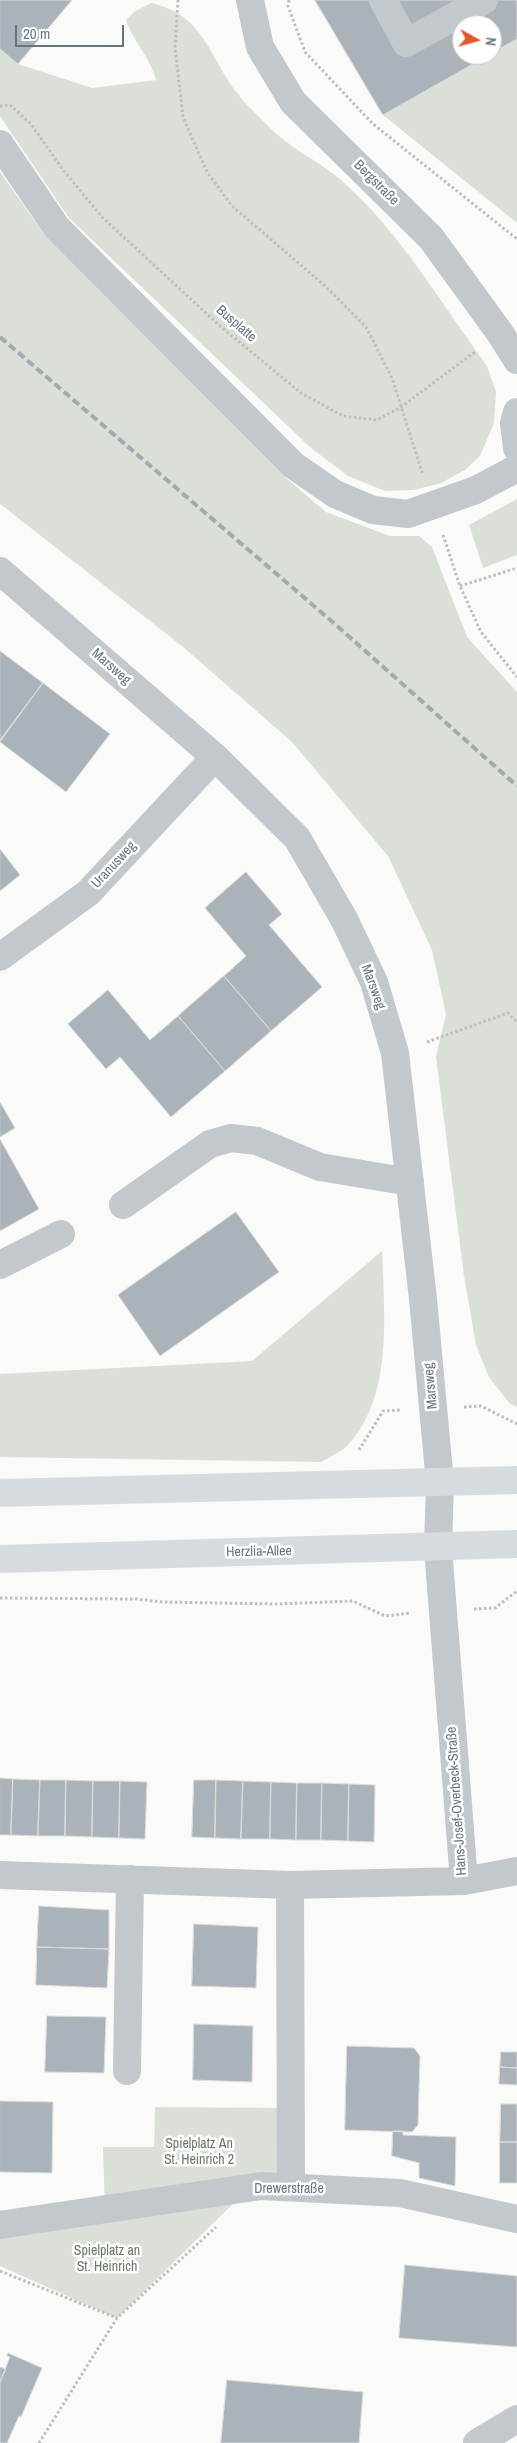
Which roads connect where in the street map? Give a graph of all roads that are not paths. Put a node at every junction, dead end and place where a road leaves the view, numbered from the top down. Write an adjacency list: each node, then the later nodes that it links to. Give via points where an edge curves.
1 (250, 0): 5 (street, Bergstraße, via 260,47 293,102 431,238)
2 (383, 0): 3 (street, via 406,43)
3 (484, 0)
4 (0, 144): 8 (street, via 57,228 293,465 335,494 373,510 408,514 476,490)
5 (517, 360)
6 (517, 412): 7 (street, via 514,423)
7 (517, 448)
8 (517, 468)
9 (0, 571): 10 (street, Marsweg)
10 (215, 758): 11 (street, Uranusweg, via 88,893); 12 (street, Marsweg, via 297,838 344,919 369,973 395,1053)
11 (0, 957)
12 (410, 1182): 13 (street, via 320,1167 257,1141 231,1138 210,1144); 17 (street, Marsweg)
13 (124, 1205)
14 (61, 1234): 15 (street)
15 (0, 1265)
16 (517, 1480): 17 (main road)
17 (440, 1483): 18 (main road); 20 (street, Marsweg)
18 (0, 1493)
19 (517, 1544): 20 (main road, Herzlia-Allee)
20 (438, 1548): 21 (main road, Herzlia-Allee); 25 (street, Hans-Josef-Overbeck-Straße)
21 (0, 1559)
22 (517, 1871): 25 (street)
23 (0, 1875): 24 (street, Hans-Josef-Overbeck-Straße)
24 (130, 1879): 26 (street, Hans-Josef-Overbeck-Straße); 27 (street)
25 (464, 1881): 26 (street, Hans-Josef-Overbeck-Straße)
26 (290, 1885): 28 (street)
27 (127, 2071)
28 (291, 2187): 29 (street, Drewerstraße, via 400,2193); 30 (street, Drewerstraße, via 261,2186)
29 (517, 2219)
30 (0, 2225)
31 (517, 2419): 32 (street)
32 (477, 2443)

